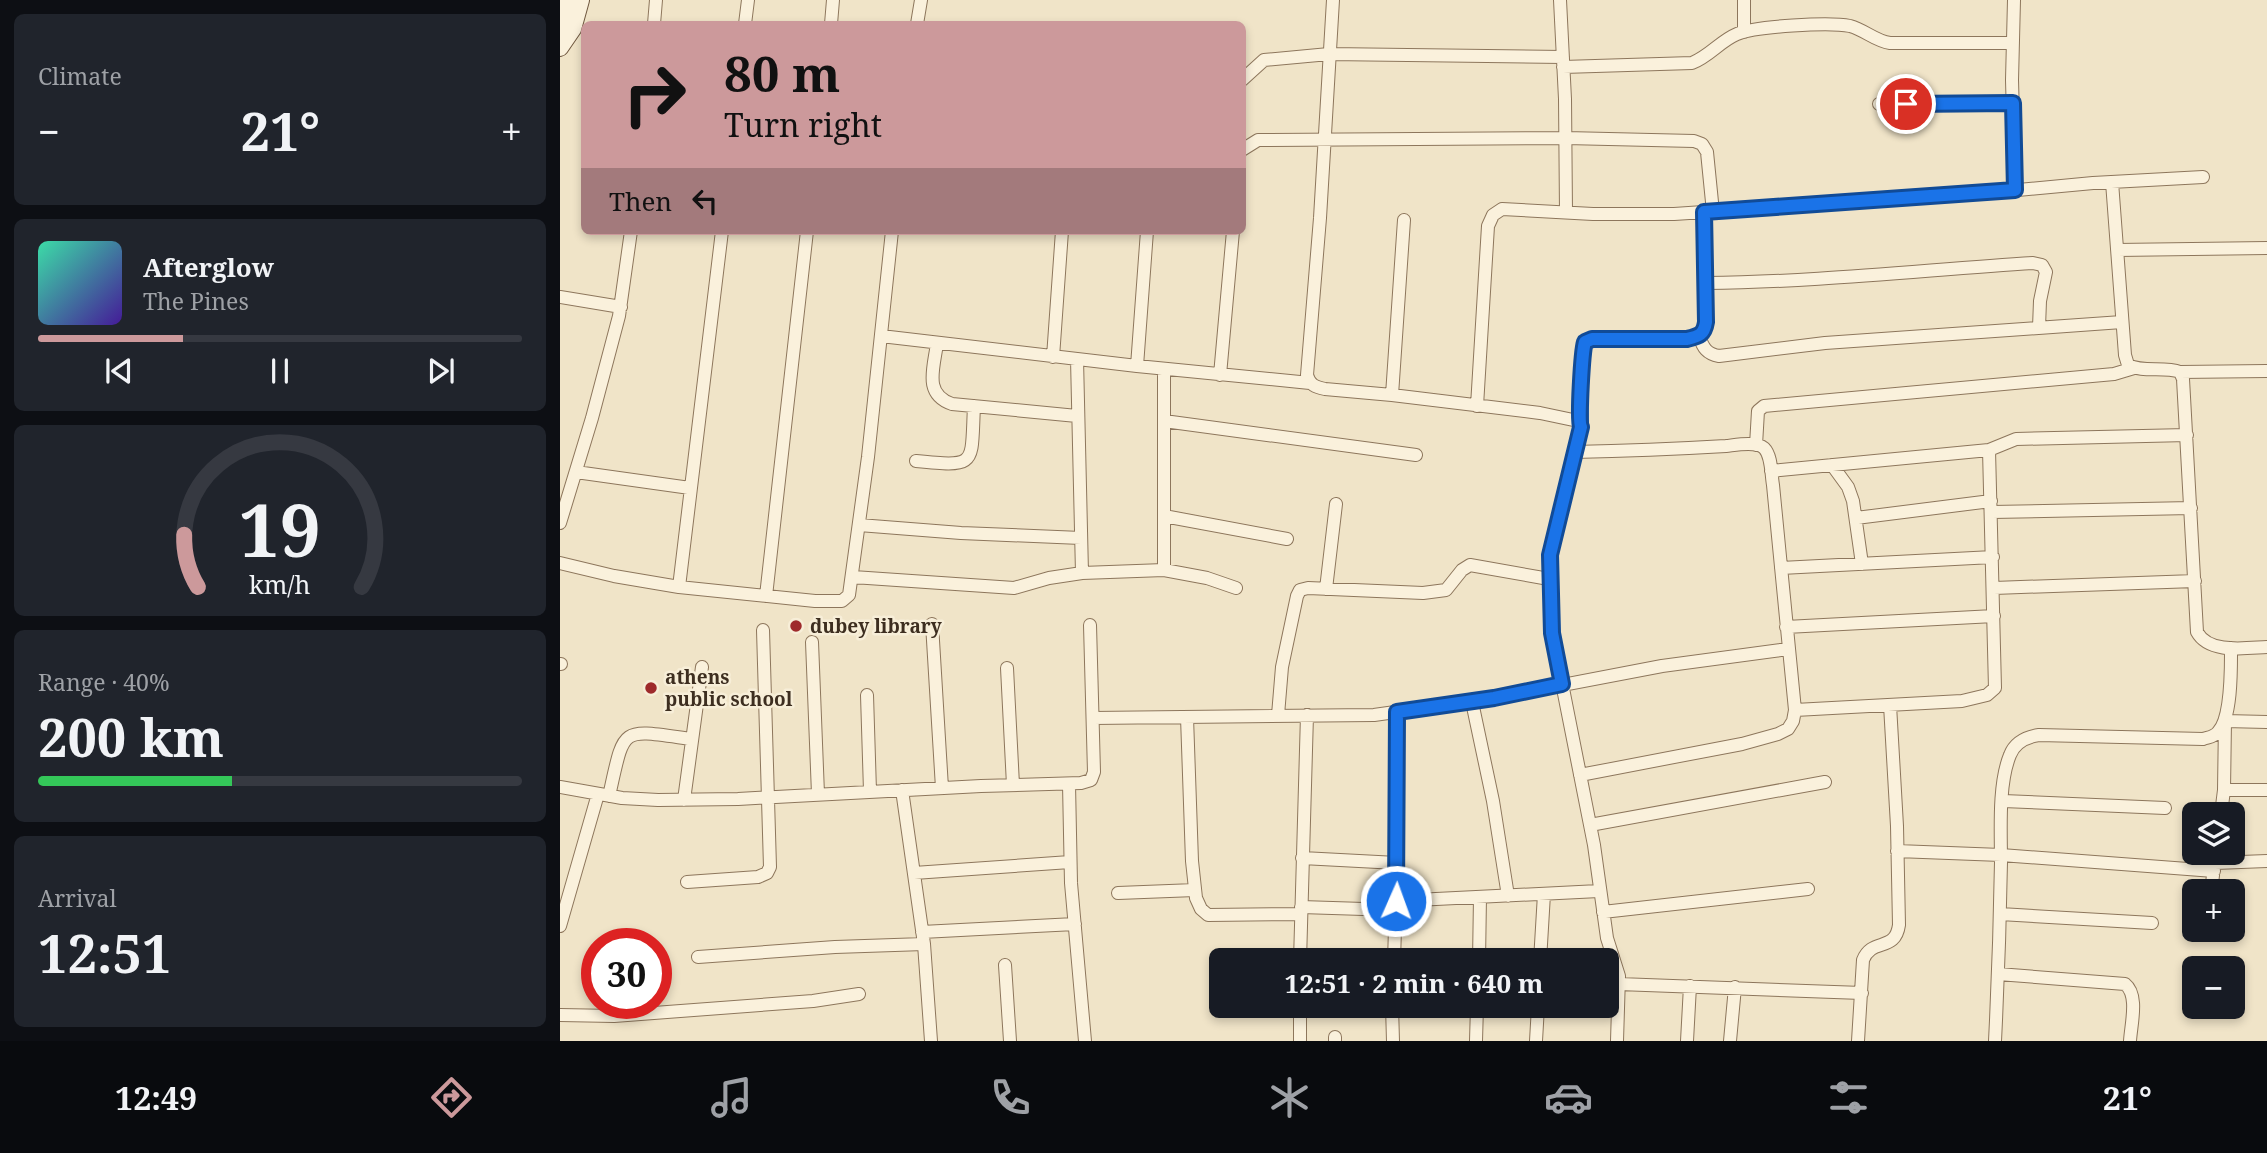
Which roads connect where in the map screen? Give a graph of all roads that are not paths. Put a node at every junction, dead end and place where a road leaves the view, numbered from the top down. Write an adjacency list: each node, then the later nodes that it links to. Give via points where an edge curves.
1 (568, 0): 17 (street, via 560,22)
2 (581, 0): 17 (street, via 573,29)
3 (656, 0): 11 (street)
4 (748, 0): 12 (street)
5 (833, 0): 13 (street)
6 (920, 0): 14 (street)
7 (1333, 0): 18 (street)
8 (1560, 0): 19 (street)
9 (1744, 0): 15 (street)
10 (2014, 0): 16 (street)
11 (654, 21)
12 (745, 21)
13 (831, 21)
14 (917, 21)
15 (1744, 32): 16 (street, via 1847,26 1890,43); 19 (street, via 1692,64)
16 (2013, 43): 21 (street)
17 (560, 48)
18 (1329, 54): 19 (street); 20 (street, via 1264,60); 24 (street)
19 (1563, 62): 23 (street)
20 (1246, 76)
21 (2013, 103): 22 (street); 28 (street)
22 (1879, 104)
23 (1566, 138): 24 (street); 29 (street); 30 (street, via 1702,144 1710,166)
24 (1324, 139): 25 (street, via 1258,140); 57 (street)
25 (1246, 148)
26 (2203, 177): 27 (street)
27 (2112, 182): 28 (street); 40 (street)
28 (2015, 190): 30 (street)
29 (1566, 212): 30 (street); 60 (street, via 1516,208 1493,215 1488,226)
30 (1709, 212): 41 (street)
31 (1404, 220): 58 (street)
32 (630, 235): 43 (street)
33 (722, 235): 73 (street)
34 (807, 235): 96 (street)
35 (892, 235): 46 (street)
36 (1062, 235): 49 (street)
37 (1147, 235): 51 (street)
38 (1233, 235): 56 (street)
39 (2267, 248): 40 (street)
40 (2117, 250): 44 (street)
41 (1706, 284): 45 (street, via 2033,263 2046,272); 47 (street, via 1706,322)
42 (560, 297): 43 (street)
43 (621, 307): 72 (street)
44 (2123, 322): 45 (street); 52 (street, via 2125,355)
45 (2039, 327): 47 (street, via 1719,356 1703,347)
46 (881, 336): 48 (street); 80 (street)
47 (1699, 336): 63 (street, via 1585,342)
48 (937, 343): 49 (street); 59 (street, via 934,393 942,401)
49 (1053, 357): 50 (street)
50 (1077, 359): 51 (street); 61 (street)
51 (1137, 366): 53 (street)
52 (2134, 368): 55 (street); 65 (street, via 2114,374 1764,406 1758,411)
53 (1164, 369): 56 (street); 62 (street)
54 (2267, 371): 55 (street)
55 (2180, 372): 64 (street)
56 (1220, 375): 57 (street)
57 (1310, 383): 58 (street, via 1325,390)
58 (1392, 395): 60 (street)
59 (974, 406): 61 (street); 69 (street, via 968,458 953,465)
60 (1477, 406): 63 (street)
61 (1077, 416): 81 (street)
62 (1164, 421): 68 (street); 77 (street)
63 (1578, 421): 67 (street, via 1581,427)
64 (2187, 435): 66 (street, via 2016,439); 76 (street)
65 (1756, 445): 67 (street); 71 (street, via 1764,448)
66 (1989, 450): 70 (street); 75 (street)
67 (1574, 452): 90 (street, via 1550,555)
68 (1416, 455)
69 (916, 461)
70 (1832, 465): 71 (street); 78 (street, via 1848,487)
71 (1771, 471): 86 (street)
72 (576, 472): 73 (street); 79 (street)
73 (690, 488): 92 (street)
74 (1336, 504): 95 (street)
75 (1992, 506): 76 (street); 78 (street); 83 (street)
76 (2191, 508): 91 (street)
77 (1164, 516): 82 (street); 87 (street)
78 (1856, 518): 85 (street)
79 (560, 523)
80 (859, 524): 81 (street); 89 (street)
81 (1081, 538): 88 (street)
82 (1287, 539)
83 (1993, 557): 85 (street); 94 (street)
84 (560, 563): 92 (street)
85 (1862, 564): 86 (street)
86 (1781, 568): 100 (street)
87 (1164, 570): 88 (street); 93 (street)
88 (1082, 573): 89 (street, via 1014,588)
89 (853, 577): 96 (street, via 849,595 842,601)
90 (1549, 579): 95 (street, via 1470,565 1446,590); 108 (street, via 1552,633)
91 (2195, 582): 94 (street); 104 (street, via 2197,632 2211,645)
92 (679, 587): 96 (street)
93 (1236, 588)
94 (1994, 588): 97 (street)
95 (1326, 589): 114 (street, via 1308,588 1297,596 1282,667)
96 (766, 596)
97 (1994, 616): 100 (street); 111 (street, via 1995,688 1987,695)
98 (932, 624): 126 (street)
99 (1090, 625): 117 (street)
100 (1786, 627): 105 (street)
101 (763, 629): 133 (street)
102 (812, 642): 131 (street)
103 (2267, 647): 104 (street)
104 (2231, 648): 118 (street)
105 (1788, 649): 108 (street); 112 (street)
106 (702, 667): 120 (street)
107 (1007, 668): 124 (street)
108 (1562, 684): 110 (street); 121 (street)
109 (867, 695): 130 (street)
110 (1472, 702): 113 (street); 154 (street)
111 (1890, 705): 112 (street); 139 (street)
112 (1795, 710): 121 (street, via 1788,729 1778,734)
113 (1397, 712): 115 (street); 146 (street)
114 (1278, 715): 115 (street); 116 (street)
115 (1307, 715): 141 (street)
116 (1187, 717): 117 (street); 150 (street)
117 (1093, 718): 123 (street, via 1094,772 1091,780)
118 (2225, 721): 119 (street); 128 (street); 135 (street, via 2215,736 2203,739 2027,737 2010,754)
119 (2267, 722)
120 (691, 739): 132 (street, via 642,732 623,740); 134 (street)
121 (1580, 775): 138 (street)
122 (1825, 782): 138 (street)
123 (1069, 784): 124 (street); 145 (street)
124 (1013, 785): 126 (street)
125 (560, 787): 132 (street)
126 (942, 788): 127 (street)
127 (902, 790): 130 (street); 147 (street)
128 (2224, 790): 129 (street); 136 (street)
129 (2267, 790)
130 (870, 792): 131 (street)
131 (818, 794): 133 (street)
132 (603, 795): 134 (street); 162 (street)
133 (769, 797): 134 (street); 148 (street, via 767,873)
134 (684, 800)
135 (2003, 801): 137 (street); 140 (street)
136 (2222, 802)
137 (2165, 808)
138 (1590, 825): 151 (street)
139 (1897, 851): 140 (street); 175 (street, via 1898,936 1866,952)
140 (2001, 855): 142 (street); 159 (street)
141 (1302, 858): 146 (street); 157 (street)
142 (2182, 861)
143 (2245, 861): 144 (street)
144 (2267, 861)
145 (1070, 862): 147 (street); 161 (street)
146 (1397, 863): 156 (street)
147 (914, 873): 163 (street)
148 (687, 882)
149 (1808, 889): 158 (street)
150 (1195, 890): 152 (street); 157 (street, via 1208,915)
151 (1599, 891): 153 (street); 158 (street)
152 (1118, 893)
153 (1544, 894): 154 (street); 167 (street)
154 (1508, 896): 155 (street)
155 (1480, 897): 156 (street); 166 (street)
156 (1395, 906): 157 (street); 165 (street)
157 (1301, 910): 164 (street)
158 (1603, 912): 168 (street)
159 (2000, 914): 160 (street); 171 (street)
160 (2152, 923)
161 (1075, 924): 163 (street); 185 (street)
162 (560, 926)
163 (923, 938): 169 (street); 183 (street)
164 (1300, 948)
165 (1394, 948)
166 (1479, 948)
167 (1541, 948)
168 (1611, 948)
169 (698, 957)
170 (1005, 965): 184 (street)
171 (1998, 974): 194 (street); 195 (street, via 2125,984 2133,999)
172 (1619, 984): 173 (street)
173 (1690, 986): 174 (street); 191 (street)
174 (1735, 987): 175 (street); 192 (street)
175 (1862, 993): 193 (street)
176 (859, 994): 177 (street, via 614,1016)
177 (560, 1015)
178 (1300, 1018): 186 (street)
179 (1392, 1018): 187 (street)
180 (1477, 1018): 188 (street)
181 (1537, 1018): 189 (street)
182 (1618, 1018): 190 (street)
183 (931, 1041)
184 (1010, 1041)
185 (1085, 1041)
186 (1300, 1041)
187 (1393, 1041)
188 (1476, 1041)
189 (1536, 1041)
190 (1617, 1041)
191 (1688, 1041)
192 (1730, 1041)
193 (1858, 1041)
194 (1996, 1041)
195 (2130, 1041)

